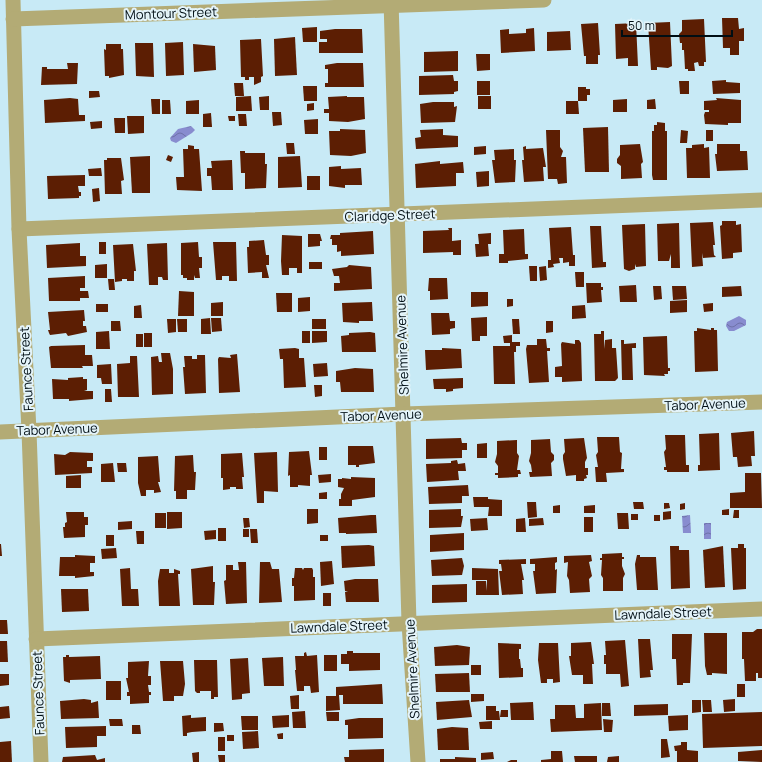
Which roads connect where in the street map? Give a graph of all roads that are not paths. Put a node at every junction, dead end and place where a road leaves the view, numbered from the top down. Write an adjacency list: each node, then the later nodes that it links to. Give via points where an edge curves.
1 (13, 0): 4 (street, Faunce Street)
2 (544, 0): 3 (street, Montour Street)
3 (391, 3): 4 (street, Montour Street); 6 (street, Shelmire Avenue)
4 (13, 19): 7 (street, Faunce Street)
5 (762, 200): 6 (street, Claridge Street)
6 (397, 214): 7 (street, Claridge Street); 9 (street, Shelmire Avenue)
7 (19, 229): 10 (street, Faunce Street)
8 (762, 402): 9 (street, Tabor Avenue)
9 (404, 414): 10 (street, Tabor Avenue); 13 (street, Shelmire Avenue)
10 (29, 431): 11 (street, Tabor Avenue); 14 (street, Faunce Street)
11 (0, 432)
12 (762, 609): 13 (street, Lawndale Street)
13 (409, 624): 14 (street, Lawndale Street); 16 (street, Shelmire Avenue)
14 (36, 639): 15 (street, Faunce Street)
15 (41, 762)
16 (418, 762)

